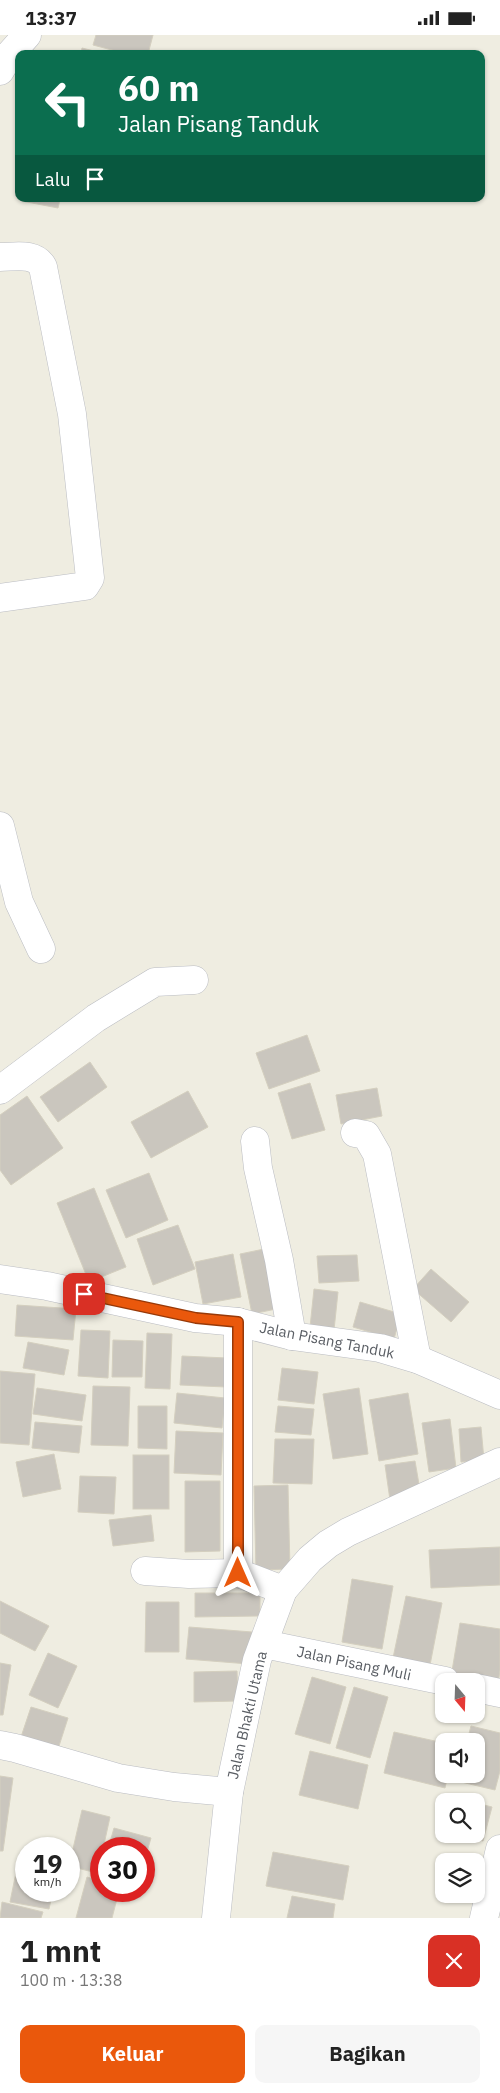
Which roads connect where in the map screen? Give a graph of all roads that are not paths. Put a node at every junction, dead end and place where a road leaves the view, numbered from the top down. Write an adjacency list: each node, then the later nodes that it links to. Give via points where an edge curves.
1 (27, 35): 2 (street, via 10,53)
2 (0, 71)
3 (0, 257): 4 (street, via 31,256 42,267 72,414 90,578 85,586)
4 (0, 598)
5 (0, 826): 6 (street, via 19,902)
6 (41, 949)
7 (194, 980): 8 (street, via 155,982 96,1018)
8 (0, 1090)
9 (354, 1133): 14 (street, via 368,1137 377,1154)
10 (255, 1141): 13 (street)
11 (0, 1279): 12 (street, Jalan Pisang Tanduk, via 48,1286 196,1318)
12 (238, 1322): 13 (street, Jalan Pisang Tanduk); 18 (street)
13 (292, 1335): 14 (street, Jalan Pisang Tanduk, via 380,1348)
14 (418, 1359): 15 (street, Jalan Pisang Tanduk)
15 (500, 1395)
16 (500, 1463): 19 (street, Jalan Bhakti Utama, via 348,1532 310,1559)
17 (145, 1571): 18 (street, via 189,1575)
18 (238, 1573): 19 (street)
19 (284, 1590): 20 (street, Jalan Bhakti Utama)
20 (264, 1644): 21 (street, Jalan Pisang Muli); 25 (street, Jalan Bhakti Utama, via 257,1660)
21 (435, 1679)
22 (485, 1690): 23 (street)
23 (500, 1693)
24 (0, 1745): 25 (street, via 118,1778)
25 (229, 1792): 27 (street, Jalan Bhakti Utama)
26 (500, 1849): 28 (street)
27 (216, 1918)
28 (484, 1918)

